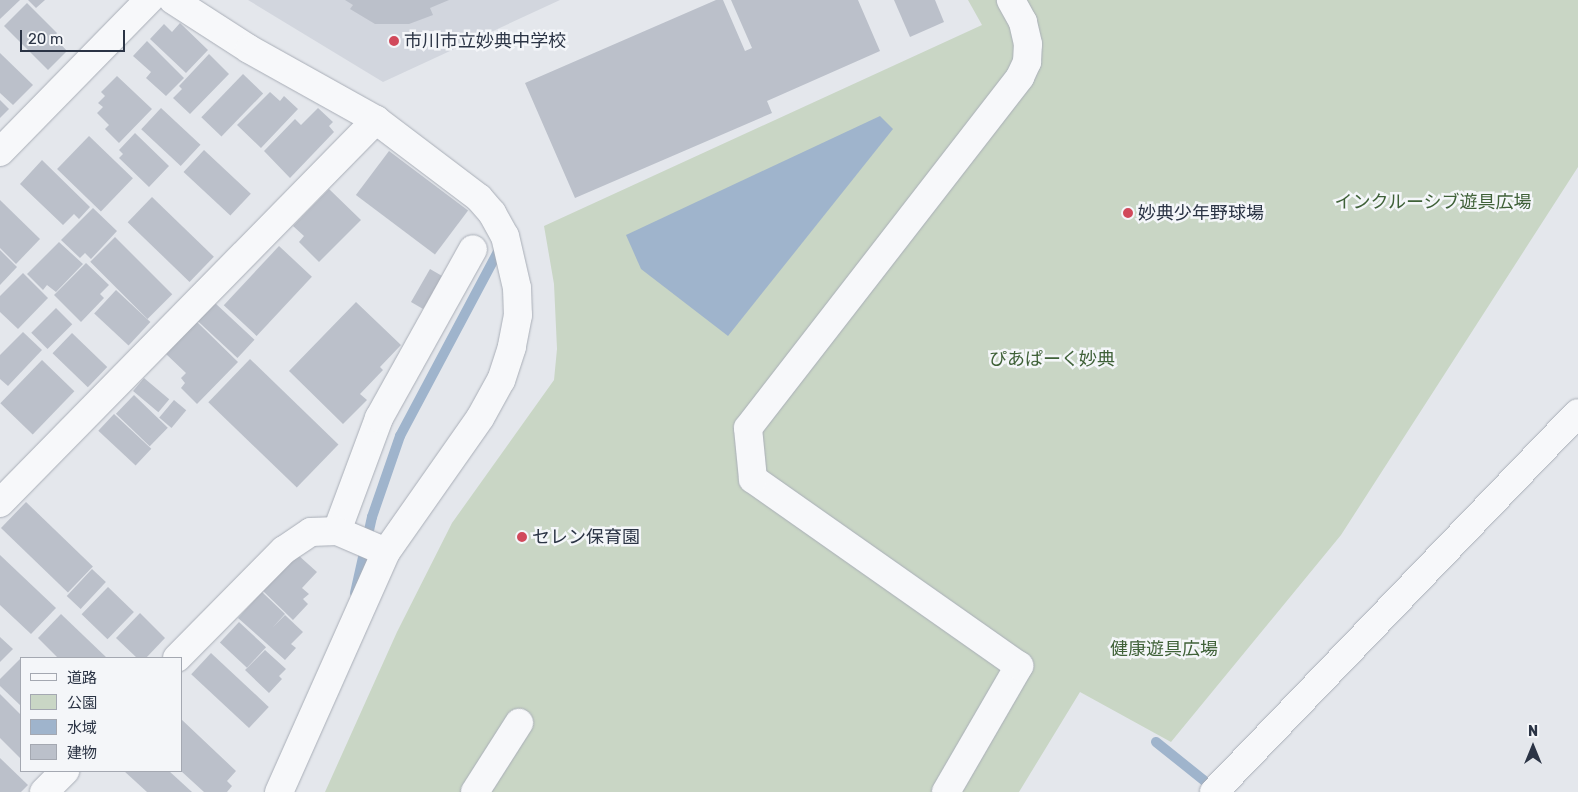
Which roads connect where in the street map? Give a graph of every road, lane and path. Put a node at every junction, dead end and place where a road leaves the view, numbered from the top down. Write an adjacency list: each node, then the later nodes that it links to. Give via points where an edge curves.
1 (149, 0): 5 (street)
2 (173, 0): 4 (street, via 249,49)
3 (1012, 0): 17 (street, via 1023,22 1028,44 1027,62 1020,77 748,428 753,479 1019,666)
4 (376, 120): 8 (street); 10 (street, via 457,180 492,213 513,260 518,315 512,348 501,380 480,418)
5 (0, 152)
6 (473, 249): 9 (street, via 379,418)
7 (1578, 413): 18 (street)
8 (0, 503)
9 (337, 531): 10 (street); 11 (street, via 311,532 284,550)
10 (386, 552): 15 (street)
11 (178, 657)
12 (518, 722): 16 (street)
13 (64, 772): 14 (street)
14 (44, 792)
15 (279, 792)
16 (476, 792)
17 (946, 792)
18 (1214, 792)

